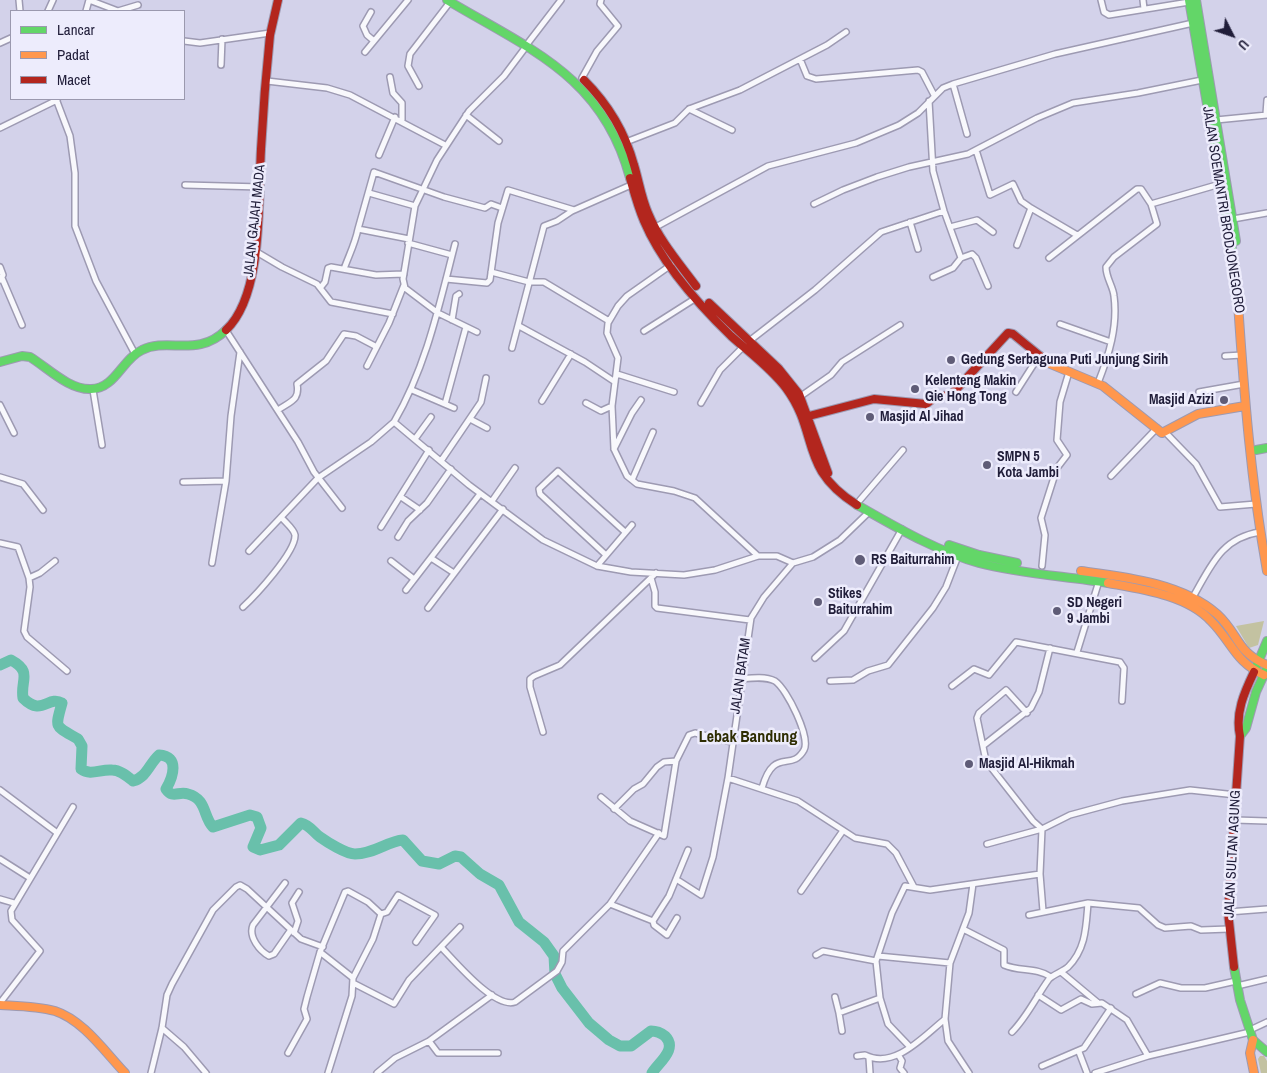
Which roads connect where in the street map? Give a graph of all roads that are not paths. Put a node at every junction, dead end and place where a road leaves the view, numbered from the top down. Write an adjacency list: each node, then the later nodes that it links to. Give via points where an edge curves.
1 (89, 0): 13 (street)
2 (278, 0): 19 (main road, JALAN GAJAH MADA)
3 (408, 0): 22 (street)
4 (458, 0): 15 (main road)
5 (561, 0): 23 (street)
6 (601, 0): 28 (street, via 600,4 618,26 597,51)
7 (1101, 0): 12 (street, via 1104,12 1109,15)
8 (1143, 0): 12 (street)
9 (449, 1): 15 (main road); 32 (street, via 410,54 408,66)
10 (1191, 1): 12 (street); 17 (main road, JALAN SOEMANTRI BRODJONEGORO); 43 (main road, JALAN SOEMANTRI BRODJONEGORO)
11 (138, 5): 14 (street)
12 (1144, 9)
13 (115, 10)
14 (121, 10)
15 (469, 10): 23 (main road)
16 (371, 12): 22 (street, via 363,26)
17 (1193, 23): 29 (main road, JALAN SOEMANTRI BRODJONEGORO); 31 (street, via 1055,54)
18 (846, 32): 25 (street)
19 (271, 33): 20 (street); 30 (main road, JALAN GAJAH MADA)
20 (222, 38): 21 (street, via 200,43); 26 (street)
21 (185, 41)
22 (374, 41): 24 (street)
23 (527, 45): 28 (main road); 39 (street, via 504,76); 56 (main road, via 577,83 602,110 620,144)
24 (365, 52)
25 (800, 59): 33 (street, via 807,76 816,79 918,70); 38 (street, via 740,90)
26 (221, 64)
27 (390, 77): 42 (street, via 393,92 402,103)
28 (582, 78): 48 (main road, via 608,105)
29 (1202, 80): 50 (street, via 1073,103); 53 (main road, JALAN SOEMANTRI BRODJONEGORO)
30 (267, 81): 41 (street, via 338,91); 57 (main road, JALAN GAJAH MADA)
31 (953, 84): 33 (street); 46 (street)
32 (419, 86)
33 (934, 95): 37 (street)
34 (55, 100): 44 (street)
35 (57, 100): 115 (street, via 70,136 75,173 75,226 96,280)
36 (1267, 100): 40 (street)
37 (929, 101): 52 (street); 70 (street, via 900,125 856,142 768,166)
38 (689, 109): 45 (street); 48 (street, via 675,123)
39 (466, 115): 47 (street); 49 (street)
40 (1266, 115): 43 (street)
41 (395, 117): 42 (street); 51 (street)
42 (402, 120): 49 (street)
43 (1216, 120): 53 (main road, JALAN SOEMANTRI BRODJONEGORO)
44 (0, 128)
45 (732, 130)
46 (967, 134)
47 (499, 141)
48 (626, 142): 70 (main road, via 643,201)
49 (445, 145): 58 (street)
50 (976, 150): 52 (street); 64 (street, via 990,195 1013,184 1021,201)
51 (379, 155)
52 (931, 162): 60 (street, via 877,177); 66 (street)
53 (1221, 170): 54 (main road, JALAN SOEMANTRI BRODJONEGORO)
54 (1223, 184): 61 (street); 68 (main road); 117 (main road, JALAN SOEMANTRI BRODJONEGORO, via 1240,297)
55 (185, 185): 57 (street)
56 (631, 185): 65 (street); 73 (main road)
57 (261, 187): 80 (main road, JALAN GAJAH MADA)
58 (422, 188): 59 (street, via 374,172); 62 (street); 63 (street, via 485,208 491,204)
59 (368, 193): 62 (street); 72 (street)
60 (814, 204)
61 (1151, 204): 75 (street, via 1138,188); 110 (street, via 1158,223 1106,267 1114,294)
62 (415, 206): 76 (street)
63 (502, 208): 65 (street, via 508,190); 87 (street)
64 (1031, 208): 75 (street); 78 (street)
65 (574, 210): 92 (street, via 542,229)
66 (944, 211): 69 (street); 71 (street)
67 (1267, 213): 68 (street)
68 (1233, 219): 139 (main road, via 1246,314)
69 (910, 222): 79 (street); 111 (street, via 881,232)
70 (655, 227): 73 (street); 111 (main road, via 702,294)
71 (950, 227): 74 (street, via 977,220); 82 (street)
72 (358, 229): 76 (street); 86 (street, via 354,248)
73 (647, 232): 84 (main road)
74 (993, 232)
75 (1077, 235): 83 (street)
76 (409, 241): 81 (street); 88 (street)
77 (454, 244): 81 (street)
78 (1017, 245)
79 (918, 248)
80 (254, 251): 95 (street); 108 (main road, JALAN GAJAH MADA, via 246,294 237,319)
81 (452, 255): 91 (street)
82 (961, 258): 89 (street, via 953,268); 94 (street, via 968,254 974,256)
83 (1049, 258)
84 (671, 265): 97 (main road); 101 (street, via 627,296)
85 (0, 267): 90 (street)
86 (344, 269): 88 (street, via 376,275); 95 (street, via 329,267)
87 (491, 272): 91 (street, via 487,283); 92 (street)
88 (404, 274): 93 (street)
89 (933, 277)
90 (1, 279): 103 (street)
91 (446, 279): 98 (street)
92 (529, 282): 101 (street, via 544,282); 104 (street)
93 (404, 285): 98 (street); 99 (street)
94 (988, 286)
95 (321, 287): 99 (street, via 331,302)
96 (459, 294): 100 (street)
97 (696, 297): 107 (street); 111 (main road, via 725,331)
98 (438, 313): 100 (street); 128 (street)
99 (392, 314): 112 (street)
100 (452, 320): 106 (street)
101 (609, 322): 124 (street, via 607,333 618,358)
102 (1060, 324): 110 (street)
103 (22, 325)
104 (519, 325): 113 (street); 116 (street)
105 (900, 325): 132 (street, via 842,362)
106 (466, 327): 109 (street); 138 (street)
107 (644, 331)
108 (227, 332): 114 (street); 115 (main road, via 209,342 150,348)
109 (477, 332)
110 (1111, 342): 125 (street)
111 (746, 344): 132 (main road, via 784,374); 135 (street, via 720,370); 177 (main road, via 795,401 811,454 820,472 836,490)
112 (376, 346): 121 (street); 142 (street, via 344,334 326,361 297,384 297,396)
113 (512, 348)
114 (240, 352): 142 (street); 166 (street)
115 (135, 354): 127 (main road, via 109,382)
116 (571, 354): 124 (street); 134 (street)
117 (1243, 355): 119 (street); 126 (main road, JALAN SOEMANTRI BRODJONEGORO)
118 (1039, 356): 122 (main road); 130 (street); 143 (main road, via 1008,333 951,395 935,397 926,404 874,399)
119 (1225, 356)
120 (0, 362): 127 (main road, via 30,357 68,381)
121 (367, 366)
122 (1069, 372): 125 (main road); 198 (street, via 1060,402 1058,443 1067,453 1057,468 1042,518 1045,535)
123 (486, 378): 145 (street, via 481,402)
124 (616, 378): 129 (street); 140 (street)
125 (1098, 383): 148 (main road)
126 (1244, 384): 131 (street); 139 (main road, JALAN SOEMANTRI BRODJONEGORO)
127 (94, 390): 153 (street)
128 (412, 390): 138 (street); 146 (street)
129 (674, 392)
130 (1016, 392)
131 (1200, 392)
132 (801, 396): 143 (main road)
133 (641, 400): 155 (street)
134 (542, 401)
135 (701, 402)
136 (586, 403): 140 (street, via 600,411)
137 (0, 404): 150 (street)
138 (445, 404): 141 (street)
139 (1248, 405): 151 (main road, via 1198,414); 158 (main road, JALAN SOEMANTRI BRODJONEGORO)
140 (612, 406): 155 (street)
141 (454, 408)
142 (278, 410): 164 (street)
143 (809, 416): 170 (main road, via 818,452 828,473)
144 (430, 417): 152 (street)
145 (470, 419): 147 (street); 159 (street)
146 (394, 422): 152 (street); 164 (street)
147 (487, 428)
148 (1156, 428): 151 (main road); 162 (street)
149 (653, 432): 165 (street)
150 (14, 433)
151 (1166, 433): 172 (street, via 1199,469 1220,507)
152 (415, 439): 156 (street)
153 (102, 445)
154 (1267, 448): 158 (main road)
155 (614, 449): 165 (street, via 625,473)
156 (428, 450): 159 (street); 169 (street)
157 (903, 450): 170 (street)
158 (1253, 450): 172 (main road, JALAN SOEMANTRI BRODJONEGORO); 185 (main road, JALAN SOEMANTRI BRODJONEGORO)
159 (441, 461): 161 (street)
160 (515, 468): 171 (street)
161 (451, 470): 168 (street); 176 (street)
162 (1111, 476)
163 (0, 477): 175 (street, via 23,484)
164 (318, 478): 173 (street); 178 (street)
165 (632, 480): 189 (street, via 646,487 694,498)
166 (226, 481): 167 (street); 195 (street)
167 (183, 482)
168 (480, 494): 171 (street); 192 (street)
169 (401, 497): 176 (street); 180 (street)
170 (860, 500): 191 (main road)
171 (492, 501): 174 (street)
172 (1256, 504): 183 (main road, JALAN SOEMANTRI BRODJONEGORO)
173 (342, 508)
174 (503, 509): 197 (street, via 543,540); 200 (street)
175 (43, 510)
176 (420, 510): 184 (street)
177 (870, 512): 181 (main road); 196 (street, via 840,540 813,557)
178 (281, 517): 187 (street); 208 (street, via 295,538 272,574)
179 (632, 525): 182 (street)
180 (381, 527)
181 (902, 529): 190 (main road); 214 (street, via 844,631)
182 (625, 532): 188 (street); 188 (street, via 558,471 539,489 540,494)
183 (1260, 532): 199 (main road, JALAN SOEMANTRI BRODJONEGORO); 207 (street, via 1244,534 1230,542)
184 (398, 537)
185 (1267, 542)
186 (0, 543): 202 (street, via 18,547)
187 (249, 551)
188 (606, 554): 197 (street)
189 (758, 556): 196 (street, via 777,556); 201 (street, via 715,570)
190 (958, 556): 191 (main road); 220 (street, via 946,587 933,608 888,665 853,680)
191 (971, 557): 198 (main road); 205 (main road, via 993,566)
192 (431, 558): 200 (street); 204 (street)
193 (55, 561): 202 (street)
194 (391, 561): 204 (street)
195 (212, 562)
196 (793, 563): 210 (street, JALAN BATAM, via 764,597)
197 (598, 566): 201 (street)
198 (1042, 566): 207 (main road, via 1130,579)
199 (1267, 570)
200 (454, 573): 209 (street)
201 (656, 573): 203 (street)
202 (29, 578): 217 (street, via 24,626 27,637)
203 (651, 578): 210 (street, via 657,608); 224 (street, via 560,665 530,679)
204 (414, 579): 206 (street)
205 (1099, 580): 213 (street); 218 (main road, via 1186,603 1203,612 1222,631 1241,662)
206 (406, 590)
207 (1193, 597): 215 (main road, via 1218,616 1237,644)
208 (243, 607)
209 (428, 608)
210 (750, 620): 219 (street, JALAN BATAM)
211 (1267, 642): 215 (main road)
212 (1050, 648): 213 (street); 221 (street, via 1013,643 989,675 974,669); 223 (street, via 1036,700)
213 (1077, 652): 222 (street, via 1120,662 1124,668)
214 (815, 658)
215 (1258, 662): 216 (main road); 218 (main road)
216 (1266, 669): 218 (main road); 225 (main road, JALAN SULTAN AGUNG, via 1246,728)
217 (68, 672)
218 (1254, 672): 225 (main road, JALAN SULTAN AGUNG, via 1240,707)
219 (740, 679): 226 (street, JALAN BATAM); 230 (street, via 769,679 781,686 790,699 807,742 804,751 794,760 771,767)
220 (830, 681)
221 (952, 686)
222 (1122, 701)
223 (1027, 713): 227 (street); 227 (street, via 1006,690 977,716)
224 (544, 732)
225 (1240, 736): 232 (main road, JALAN SULTAN AGUNG)
226 (732, 742): 228 (street, via 691,733); 229 (street, JALAN BATAM)
227 (984, 745): 238 (street, via 986,761 1032,821)
228 (676, 761): 235 (street, via 664,762 657,767); 241 (street, via 664,836)
229 (728, 778): 230 (street); 247 (street, JALAN BATAM, via 701,895)
230 (762, 788): 240 (street, via 798,801)
231 (0, 790): 239 (street)
232 (1236, 795): 236 (main road, JALAN SULTAN AGUNG); 238 (street, via 1190,790 1139,798 1070,815)
233 (601, 797): 235 (street)
234 (72, 807): 239 (street)
235 (614, 809): 241 (street, via 630,821)
236 (1234, 820): 237 (street); 260 (main road, JALAN SULTAN AGUNG)
237 (1267, 821)
238 (1042, 829): 242 (street); 245 (street)
239 (56, 832): 246 (street)
240 (842, 832): 250 (street, via 859,840 887,844 900,859); 251 (street)
241 (659, 833): 256 (street)
242 (987, 844)
243 (688, 850): 247 (street)
244 (0, 859): 246 (street)
245 (1040, 874): 249 (street); 259 (street)
246 (30, 878): 254 (street)
247 (676, 879): 264 (street)
248 (285, 883): 257 (street)
249 (973, 884): 250 (street, via 925,891); 266 (street)
250 (914, 888): 273 (street, via 904,887)
251 (801, 891)
252 (299, 892): 268 (street, via 292,902 298,921)
253 (0, 899): 254 (street)
254 (14, 903): 286 (street, via 12,920 40,950)
255 (1088, 903): 259 (street); 267 (street, via 1139,908 1165,928); 275 (street, via 1081,950)
256 (610, 904): 264 (street); 281 (street, via 563,951 557,971 510,1004)
257 (267, 908): 268 (street); 268 (street, via 251,928 258,947 272,956); 291 (street, via 240,885 212,910 172,984)
258 (1267, 909): 260 (street)
259 (1043, 911): 262 (street)
260 (1228, 912): 267 (main road, JALAN SULTAN AGUNG)
261 (381, 914): 269 (street, via 387,912 398,895 434,914); 271 (street, via 368,902 346,891); 278 (street)
262 (1029, 914)
263 (676, 918): 264 (street, via 667,935)
264 (653, 921)
265 (460, 927): 270 (street)
266 (963, 929): 274 (street); 276 (street, via 1004,950 1004,965 1037,970)
267 (1230, 929): 279 (main road, JALAN SULTAN AGUNG)
268 (292, 932): 271 (street)
269 (416, 942)
270 (441, 947): 278 (street, via 409,980 394,1004); 281 (street, via 467,975)
271 (322, 949): 278 (street); 300 (street, via 304,1007 307,1019)
272 (816, 955): 273 (street, via 823,951)
273 (877, 958): 274 (street); 284 (street)
274 (950, 963): 289 (street)
275 (1061, 972): 276 (street); 285 (street)
276 (1051, 977): 282 (street)
277 (1267, 979): 279 (street)
278 (353, 981): 310 (street)
279 (1236, 984): 280 (street, via 1181,988 1160,983); 293 (main road, JALAN SULTAN AGUNG)
280 (1136, 994)
281 (492, 995): 296 (street)
282 (1038, 995): 285 (street, via 1061,1010 1080,999 1092,1004); 294 (street)
283 (834, 997): 288 (street)
284 (880, 998): 288 (street); 297 (street, via 888,1024)
285 (1097, 1002): 287 (street)
286 (0, 1004): 307 (main road, via 62,1014)
287 (1111, 1008): 298 (street, via 1088,1043); 304 (street, via 1127,1020)
288 (838, 1013): 292 (street)
289 (945, 1019): 297 (street); 314 (street, via 948,1041)
290 (1267, 1022): 293 (street)
291 (162, 1028): 308 (street); 309 (street)
292 (842, 1031)
293 (1250, 1031): 295 (main road, JALAN SULTAN AGUNG); 304 (street)
294 (1012, 1032)
295 (1253, 1040): 299 (main road, JALAN SULTAN AGUNG); 317 (main road, via 1250,1053)
296 (429, 1041): 301 (street, via 438,1053); 311 (street, via 395,1058)
297 (910, 1047): 303 (street)
298 (1078, 1052): 306 (street); 315 (street)
299 (1267, 1052)
300 (288, 1053)
301 (498, 1053)
302 (857, 1056): 305 (street)
303 (899, 1056): 305 (street); 313 (street)
304 (1148, 1056): 316 (street)
305 (870, 1058): 312 (street)
306 (1042, 1066)
307 (125, 1073)
308 (152, 1073)
309 (206, 1073)
310 (328, 1073)
311 (377, 1073)
312 (870, 1073)
313 (904, 1073)
314 (969, 1073)
315 (1087, 1073)
316 (1095, 1073)
317 (1254, 1073)

